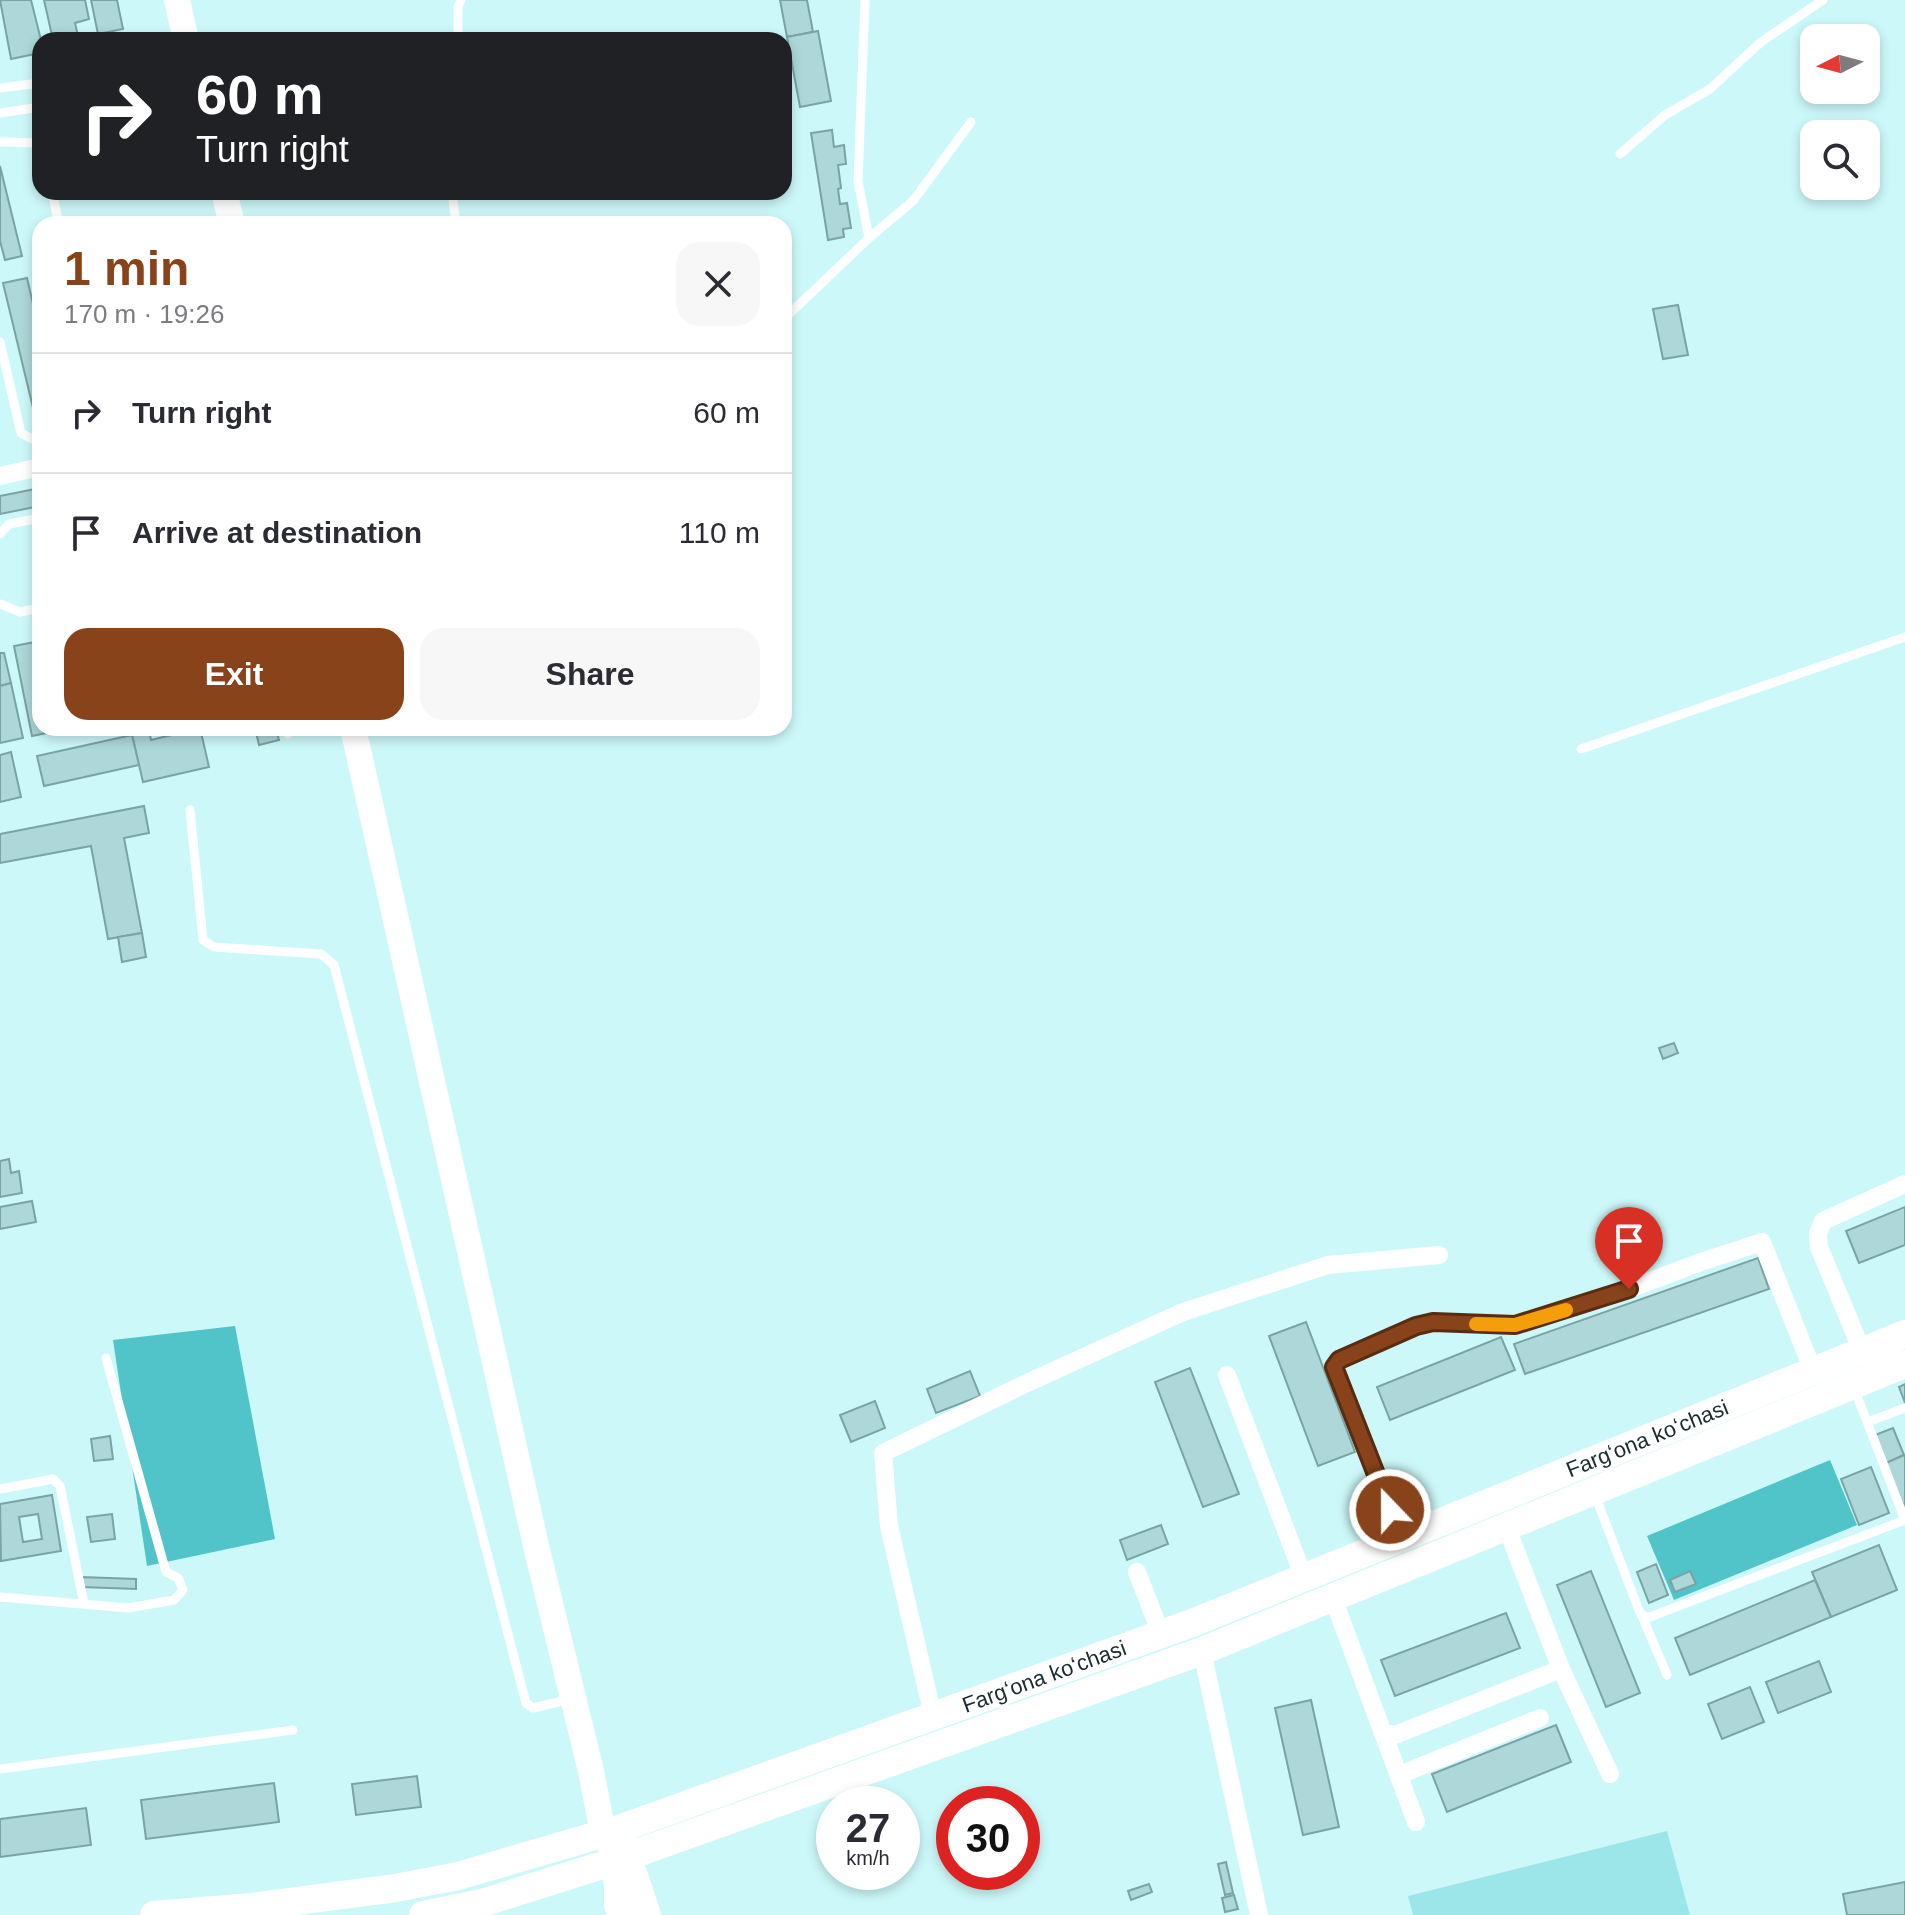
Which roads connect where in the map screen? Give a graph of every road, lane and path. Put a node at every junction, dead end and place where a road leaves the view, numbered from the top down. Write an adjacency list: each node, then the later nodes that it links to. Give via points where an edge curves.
1 (177, 0): 5 (main road)
2 (461, 0): 6 (lane)
3 (865, 0): 15 (lane, via 858,181)
4 (1823, 0): 14 (lane, via 1761,42 1710,89 1665,115)
5 (184, 32)
6 (458, 32)
7 (32, 84): 8 (lane)
8 (0, 88)
9 (32, 108): 10 (lane)
10 (0, 113)
11 (971, 122): 15 (lane, via 913,201)
12 (0, 142): 13 (lane)
13 (32, 143)
14 (1620, 154)
15 (869, 238): 16 (lane)
16 (792, 311)
17 (0, 342): 18 (lane, via 21,433)
18 (32, 439)
19 (32, 469): 20 (street)
20 (0, 476)
21 (32, 520): 22 (lane, via 9,524)
22 (0, 534)
23 (0, 604): 24 (lane, via 20,612)
24 (32, 610)
25 (1905, 637): 27 (lane)
26 (355, 736): 54 (main road)
27 (1581, 749)
28 (190, 810): 54 (lane, via 203,940 214,947 321,954 334,965 526,1703 533,1708)
29 (1905, 1184): 32 (street, via 1823,1221 1818,1234)
30 (1439, 1255): 55 (street, via 1328,1265 1183,1312 883,1453 889,1526)
31 (1905, 1334): 32 (main road, Fargʻona koʻchasi)
32 (1862, 1351): 35 (main road, Fargʻona koʻchasi)
33 (106, 1358): 48 (lane, via 166,1572 178,1578 183,1590 174,1600 128,1608)
34 (1905, 1364): 37 (main road, Fargʻona koʻchasi)
35 (1813, 1371): 43 (main road, Fargʻona koʻchasi); 43 (street, via 1762,1242 1515,1325 1416,1326 1339,1360 1334,1367)
36 (1227, 1375): 45 (street)
37 (1852, 1384): 39 (lane); 41 (main road, Fargʻona koʻchasi)
38 (1905, 1408): 39 (lane)
39 (1868, 1422): 49 (lane, via 1905,1520)
40 (0, 1489): 48 (lane, via 53,1479 60,1486)
41 (1594, 1492): 42 (main road, Fargʻona koʻchasi); 49 (lane)
42 (1507, 1528): 47 (main road, Fargʻona koʻchasi); 52 (street)
43 (1401, 1538): 45 (main road, Fargʻona koʻchasi)
44 (1137, 1572): 50 (street)
45 (1304, 1578): 50 (main road, Fargʻona koʻchasi)
46 (0, 1597): 48 (lane)
47 (1333, 1598): 51 (main road, Fargʻona koʻchasi); 58 (street)
48 (84, 1604)
49 (1642, 1616): 53 (lane)
50 (1161, 1634): 55 (main road, Fargʻona koʻchasi)
51 (1202, 1651): 64 (main road, Fargʻona koʻchasi); 70 (street)
52 (1561, 1669): 58 (street, via 1395,1735); 60 (street)
53 (1667, 1675)
54 (573, 1699): 63 (main road)
55 (933, 1716): 63 (main road, Fargʻona koʻchasi)
56 (1540, 1718): 61 (street)
57 (293, 1730): 59 (lane)
58 (1383, 1733): 61 (street)
59 (0, 1769)
60 (1610, 1774)
61 (1399, 1775): 62 (street)
62 (1416, 1822)
63 (611, 1831): 64 (main road); 67 (main road, Fargʻona koʻchasi, via 458,1876 396,1888)
64 (619, 1860): 65 (main road, Fargʻona koʻchasi); 66 (main road); 69 (main road)
65 (483, 1909): 68 (main road, Fargʻona koʻchasi)
66 (620, 1910)
67 (154, 1915)
68 (423, 1915)
69 (647, 1915)
70 (1259, 1915)

